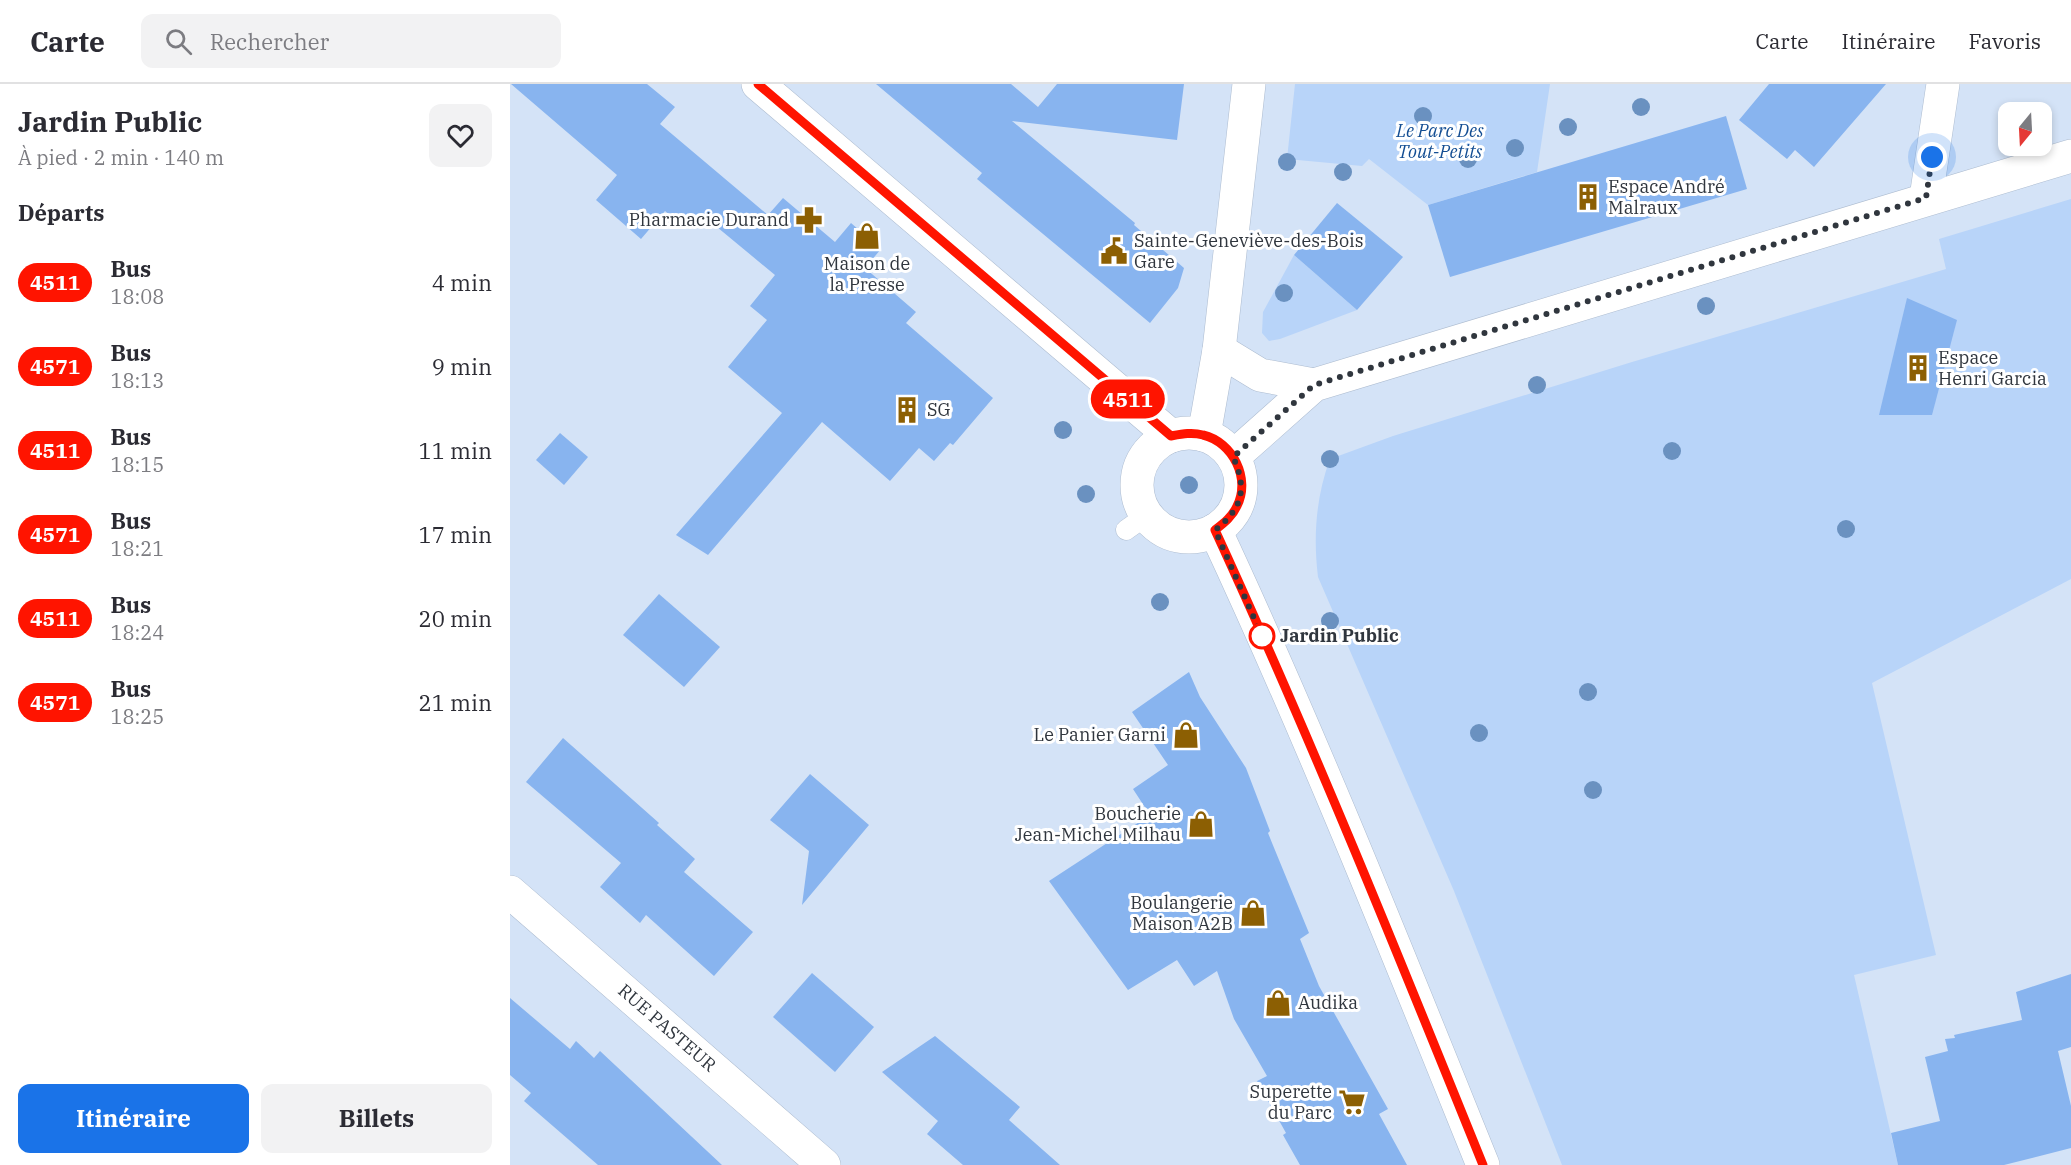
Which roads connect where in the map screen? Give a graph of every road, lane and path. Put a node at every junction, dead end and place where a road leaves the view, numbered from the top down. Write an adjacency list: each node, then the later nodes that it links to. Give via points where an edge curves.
1 (758, 84): 9 (street)
2 (1249, 84): 6 (street)
3 (1943, 84): 5 (street)
4 (2071, 156): 5 (street)
5 (1926, 198): 7 (street)
6 (1219, 350): 7 (street, via 1260,375); 8 (street)
7 (1314, 385): 10 (street)
8 (1204, 435): 9 (street); 10 (street, via 1226,447)
9 (1171, 436): 11 (street, via 1157,444 1139,470 1137,523 1186,537)
10 (1233, 457): 11 (street, via 1242,489 1238,505)
11 (1215, 530): 14 (street, via 1380,912)
12 (510, 892): 13 (street, RUE PASTEUR)
13 (824, 1165)
14 (1483, 1165)

